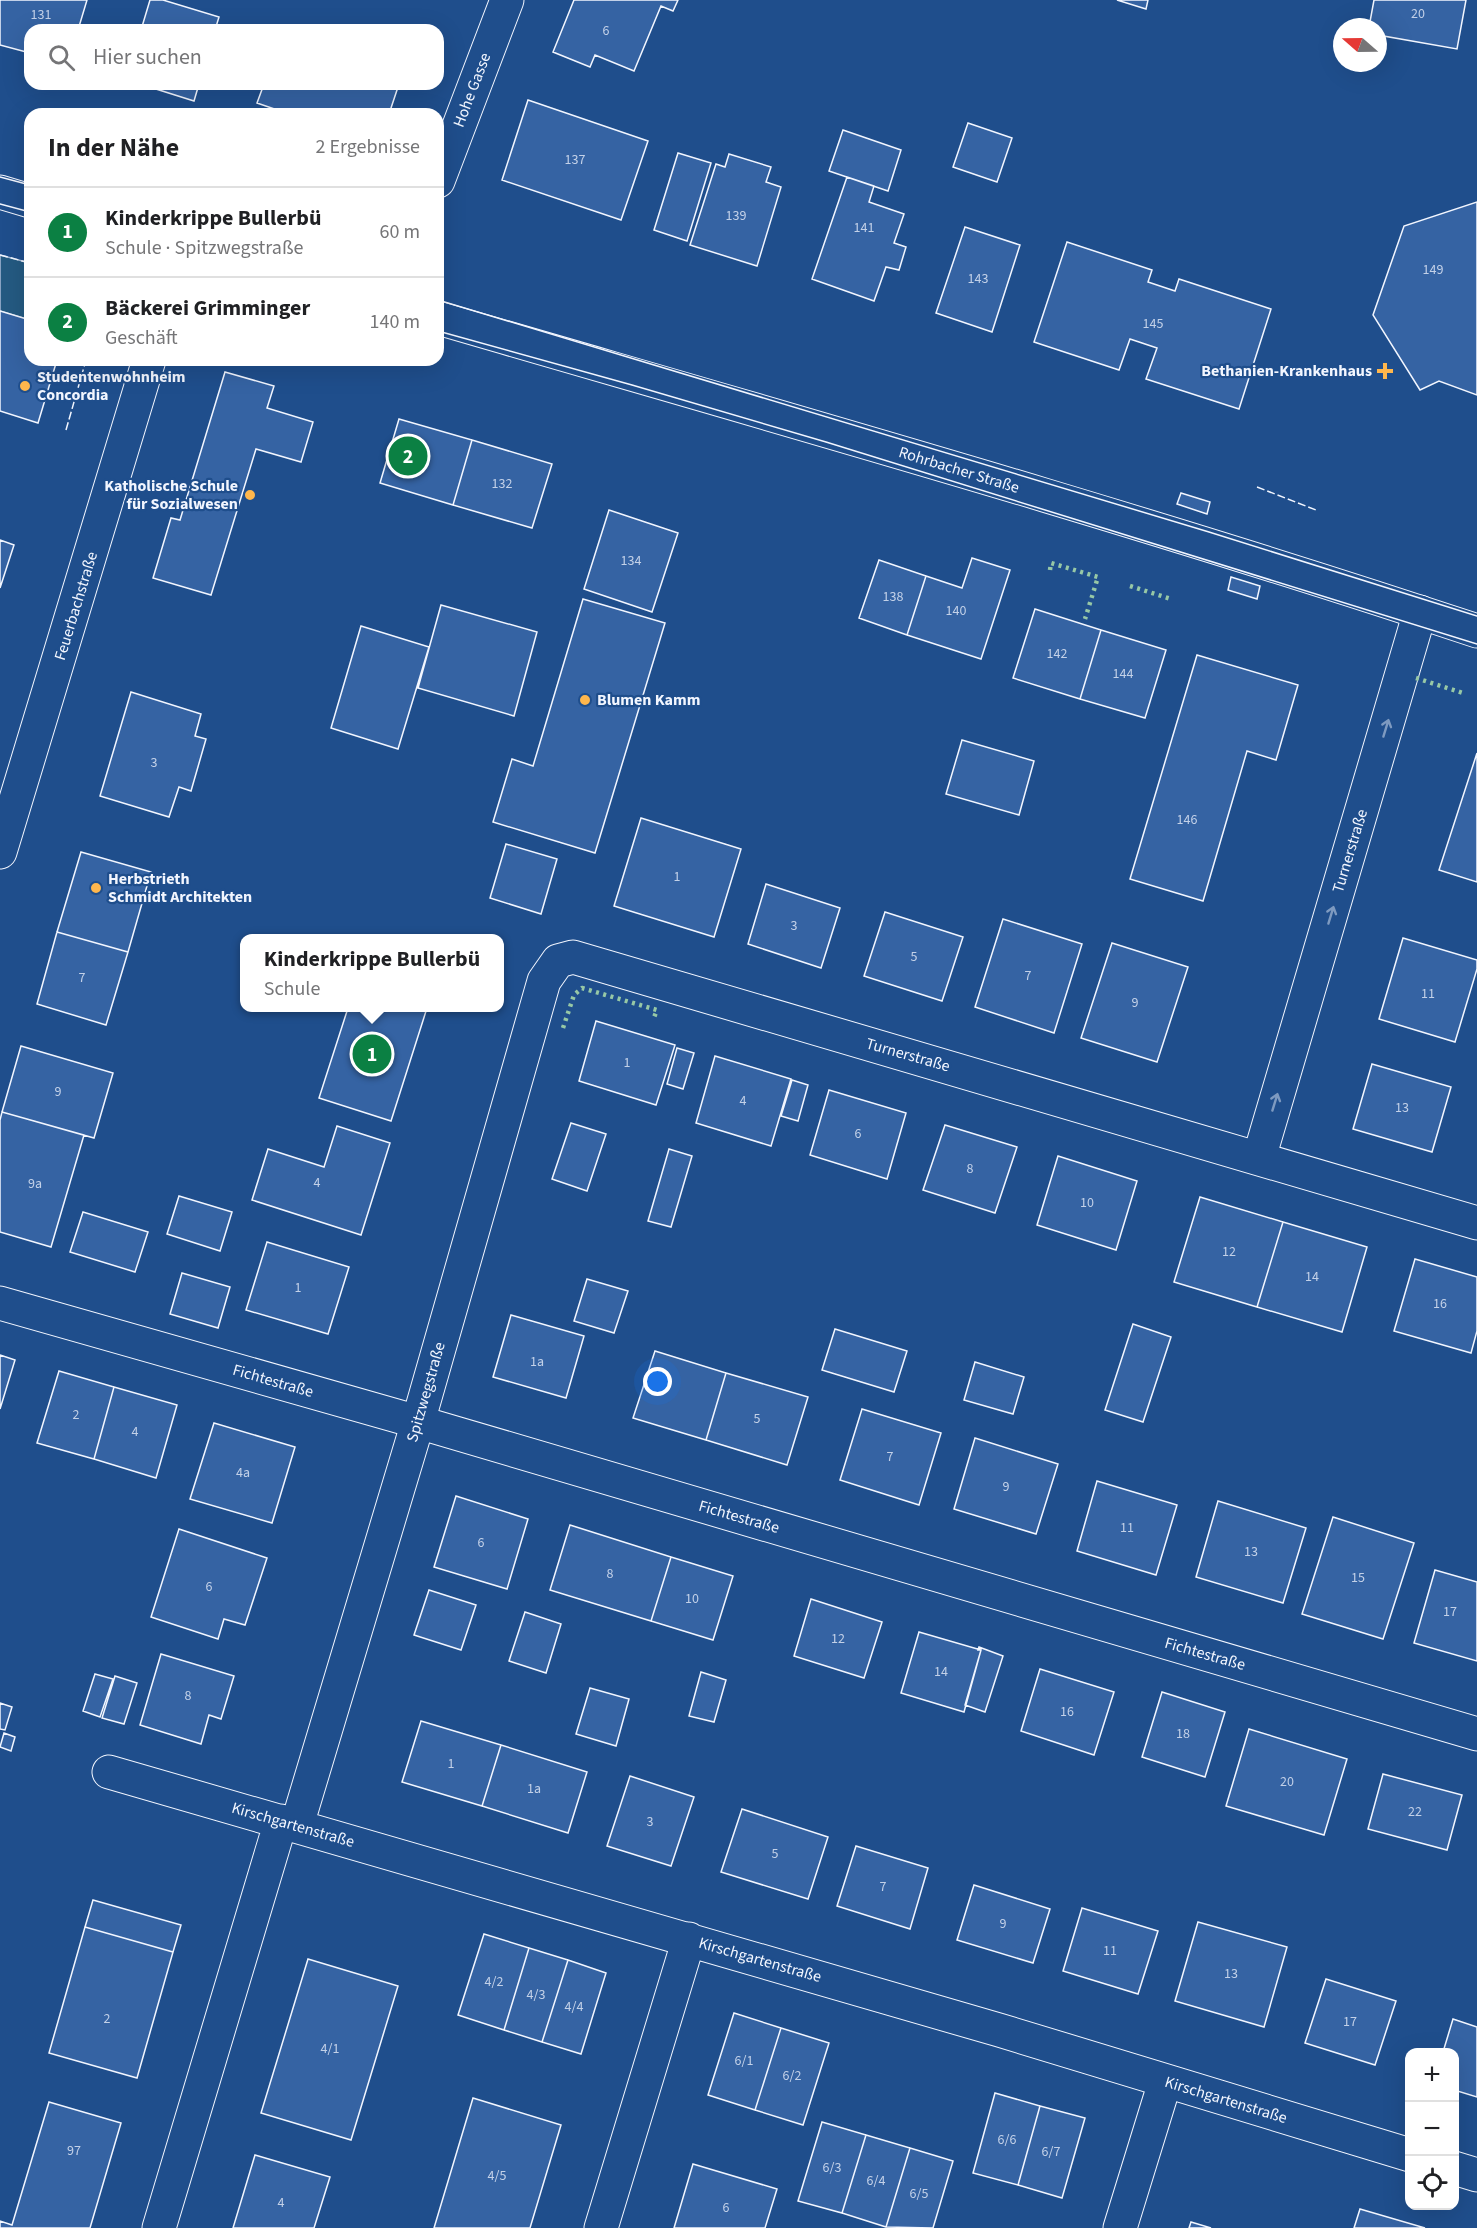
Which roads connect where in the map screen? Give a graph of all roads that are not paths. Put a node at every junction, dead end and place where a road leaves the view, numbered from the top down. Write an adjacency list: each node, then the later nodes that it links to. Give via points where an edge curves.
1 (507, 0): 2 (street, Hohe Gasse)
2 (444, 165)
3 (0, 192): 4 (street)
4 (24, 199)
5 (444, 320): 7 (street, Rohrbacher Straße, via 828,430)
6 (147, 366): 9 (street, Feuerbachstraße)
7 (1420, 612): 8 (street, Rohrbacher Straße); 12 (street, Turnerstraße, one-way to 7)
8 (1477, 631)
9 (9, 795): 10 (street, Feuerbachstraße)
10 (0, 852)
11 (558, 961): 12 (street, Turnerstraße, via 573,957); 15 (street, Spitzwegstraße, via 544,981)
12 (1258, 1158): 13 (street, Turnerstraße)
13 (1477, 1223)
14 (0, 1303): 15 (street, Fichtestraße)
15 (417, 1422): 16 (street, Fichtestraße); 18 (street, Spitzwegstraße)
16 (1477, 1734)
17 (109, 1772): 18 (street, Kirschgartenstraße)
18 (289, 1823): 19 (street, Kirschgartenstraße); 24 (street, Spitzwegstraße)
19 (689, 1939): 20 (street, Kirschgartenstraße); 25 (street)
20 (1165, 2082): 21 (street, Kirschgartenstraße); 26 (street)
21 (1405, 2154)
22 (1459, 2169): 23 (street)
23 (1477, 2175)
24 (159, 2228)
25 (601, 2228)
26 (1120, 2228)

